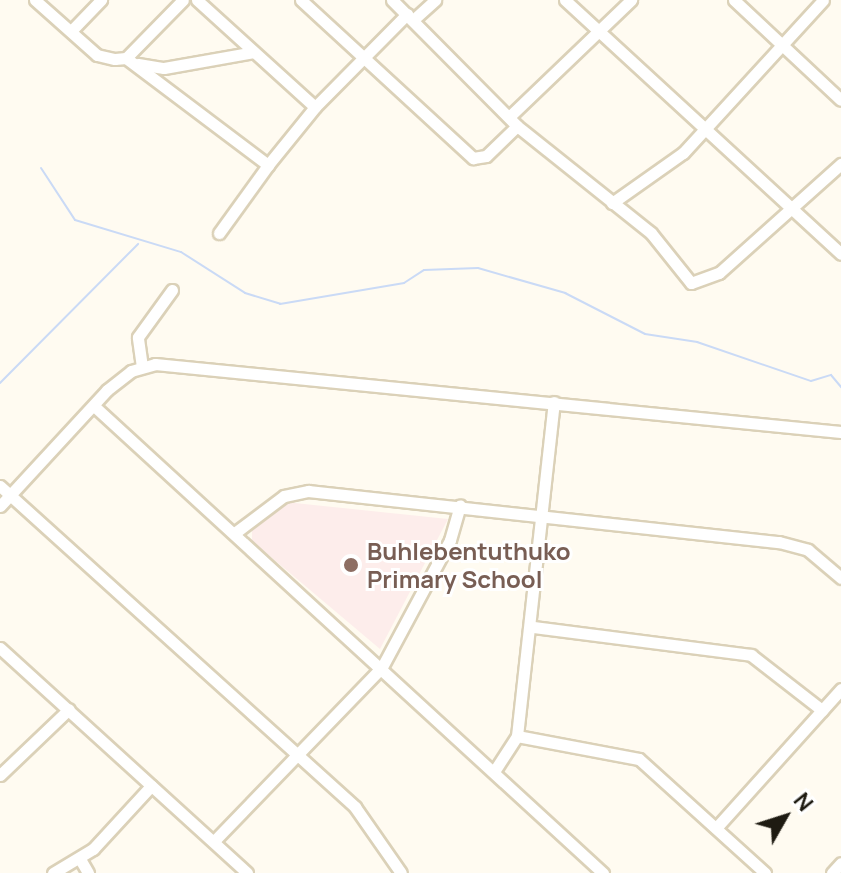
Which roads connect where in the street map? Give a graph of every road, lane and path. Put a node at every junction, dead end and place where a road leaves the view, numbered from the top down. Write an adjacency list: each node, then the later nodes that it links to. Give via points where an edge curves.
1 (101, 0): 13 (street)
2 (183, 0): 18 (street)
3 (197, 0): 16 (street)
4 (301, 0): 17 (street)
5 (392, 0): 12 (street)
6 (435, 0): 12 (street)
7 (565, 0): 14 (street)
8 (631, 0): 14 (street)
9 (734, 0): 15 (street)
10 (823, 0): 15 (street)
11 (36, 1): 13 (street)
12 (410, 17): 17 (street); 21 (street)
13 (72, 30): 18 (street, via 97,55)
14 (601, 33): 21 (street); 22 (street)
15 (782, 44): 19 (street); 22 (street)
16 (254, 52): 18 (street, via 164,68); 20 (street)
17 (363, 58): 20 (street); 21 (street, via 473,158 486,156)
18 (129, 61): 24 (street)
19 (841, 100)
20 (315, 107): 24 (street)
21 (514, 121): 25 (street)
22 (704, 129): 25 (street, via 647,183); 26 (street)
23 (841, 164): 26 (street)
24 (268, 165): 27 (street)
25 (612, 203): 26 (street, via 651,233 691,283 719,273)
26 (789, 210): 28 (street)
27 (219, 233)
28 (841, 254)
29 (172, 290): 30 (street, via 138,337)
30 (142, 367): 31 (street, via 184,364); 32 (street)
31 (554, 402): 33 (street); 38 (street)
32 (94, 406): 35 (street); 39 (street)
33 (841, 432)
34 (0, 486): 35 (street)
35 (11, 497): 37 (street); 48 (street)
36 (460, 505): 38 (street); 39 (street, via 296,492); 43 (street, via 450,540)
37 (0, 506)
38 (544, 514): 40 (street, via 789,544 808,550); 41 (street)
39 (236, 532): 43 (street)
40 (841, 578)
41 (533, 627): 46 (street, via 751,655); 47 (street)
42 (0, 648): 45 (street)
43 (382, 667): 48 (street); 49 (street)
44 (841, 689): 46 (street)
45 (69, 709): 50 (street); 51 (street)
46 (822, 710): 52 (street)
47 (517, 736): 49 (street); 52 (street, via 632,755)
48 (299, 752): 53 (street); 59 (street, via 355,807)
49 (495, 770): 60 (street)
50 (0, 775)
51 (151, 786): 53 (street); 54 (street)
52 (716, 828): 61 (street)
53 (215, 840): 58 (street)
54 (80, 859): 56 (street); 57 (street)
55 (841, 863): 62 (street)
56 (53, 873)
57 (88, 873)
58 (247, 873)
59 (401, 873)
60 (603, 873)
61 (765, 873)
62 (832, 873)

